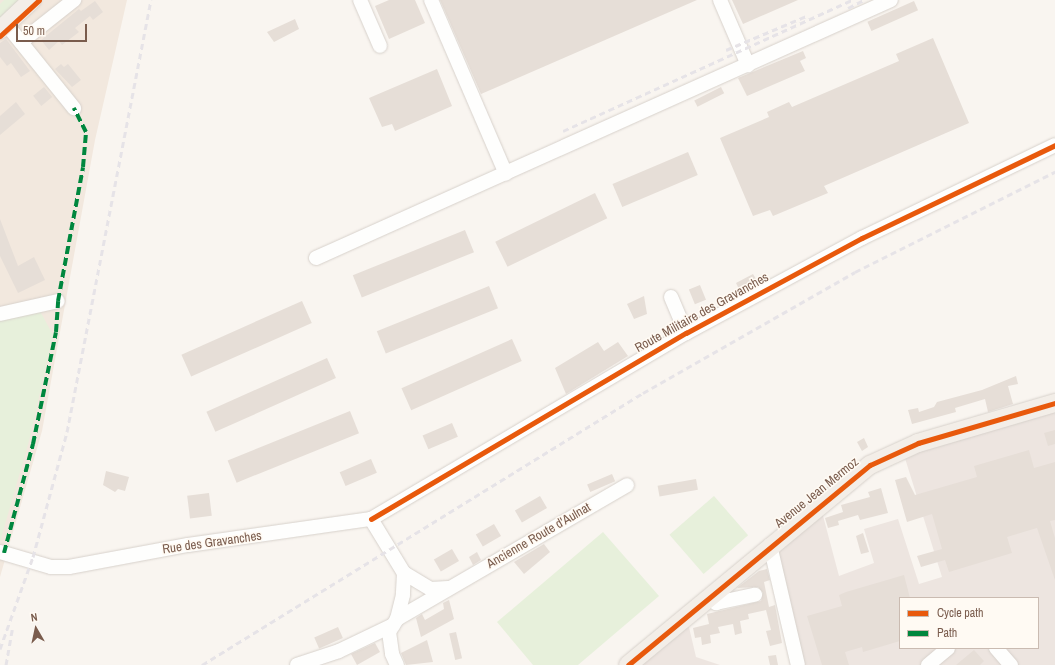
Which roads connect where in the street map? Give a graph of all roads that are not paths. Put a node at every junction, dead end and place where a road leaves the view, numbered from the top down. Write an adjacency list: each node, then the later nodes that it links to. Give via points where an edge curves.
1 (32, 0): 7 (main road)
2 (74, 0): 8 (street)
3 (360, 0): 9 (street)
4 (431, 0): 13 (street)
5 (720, 0): 10 (street)
6 (891, 0): 10 (street)
7 (3, 27): 8 (street)
8 (21, 42): 11 (street)
9 (380, 46)
10 (748, 64): 13 (street)
11 (74, 108)
12 (1055, 145): 18 (street, Route Militaire des Gravanches, via 862,238)
13 (506, 174): 14 (street)
14 (316, 258)
15 (671, 297): 18 (street)
16 (58, 301): 17 (street)
17 (0, 314)
18 (686, 333): 21 (street, Route Militaire des Gravanches)
19 (1055, 403): 22 (main road, Avenue Jean Mermoz, via 918,443 889,455 850,478)
20 (627, 485): 25 (street, Ancienne Route d'Aulnat)
21 (371, 519): 23 (street, Rue des Gravanches, via 188,545 60,568); 24 (street)
22 (770, 545): 27 (main road, Avenue Jean Mermoz); 34 (street)
23 (0, 552)
24 (402, 569): 25 (street, Ancienne Route d'Aulnat, via 431,589); 28 (street, via 405,585)
25 (451, 588): 28 (street, Ancienne Route d'Aulnat)
26 (755, 595): 27 (street, via 716,603)
27 (709, 598): 33 (main road, Avenue Jean Mermoz)
28 (395, 622): 31 (street, Ancienne Route d'Aulnat, via 339,651); 32 (street, via 389,642)
29 (947, 649): 35 (street)
30 (997, 649): 36 (street)
31 (297, 665)
32 (397, 665)
33 (628, 665)
34 (798, 665)
35 (928, 665)
36 (1011, 665)

